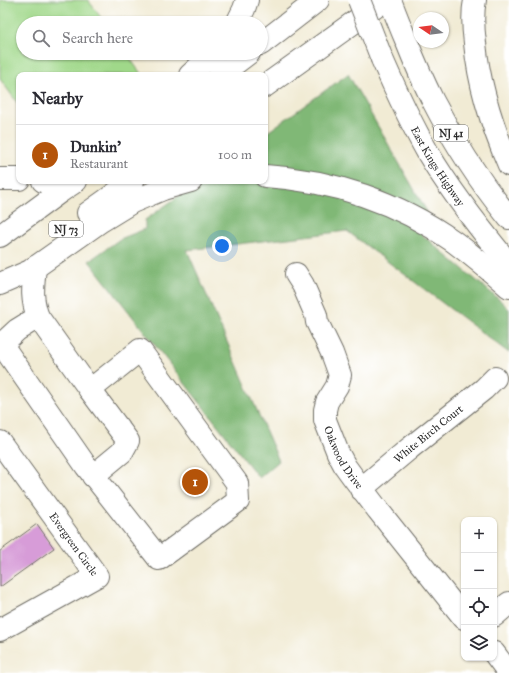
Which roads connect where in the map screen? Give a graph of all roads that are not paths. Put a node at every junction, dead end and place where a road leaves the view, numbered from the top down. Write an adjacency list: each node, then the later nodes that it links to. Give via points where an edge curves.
1 (246, 0): 7 (main road)
2 (318, 0): 8 (main road)
3 (359, 0): 23 (main road, East Kings Highway / NJ 41, bridge, via 401,101 429,153 466,209)
4 (385, 0): 13 (main road)
5 (390, 0): 21 (main road, NJ 41, via 417,67 448,128 482,182)
6 (475, 0): 14 (main road, via 472,20 481,81)
7 (240, 16)
8 (268, 39)
9 (206, 60): 11 (main road)
10 (240, 60): 12 (main road)
11 (193, 72)
12 (224, 72)
13 (268, 84)
14 (509, 164)
15 (268, 176): 28 (main road, via 331,186 398,209 452,240)
16 (0, 179): 17 (main road)
17 (16, 179)
18 (62, 184): 22 (main road)
19 (129, 184): 26 (main road, NJ 73)
20 (180, 184): 24 (main road, via 132,202)
21 (509, 218)
22 (3, 229)
23 (509, 264)
24 (35, 267): 27 (main road); 29 (main road, via 33,298)
25 (296, 274): 35 (main road, Oakwood Drive, via 316,314 340,375 337,386 327,402 325,420 345,466)
26 (0, 278)
27 (0, 284)
28 (509, 287)
29 (38, 317): 30 (main road); 32 (main road)
30 (1, 343): 34 (main road)
31 (495, 378): 35 (main road, White Birch Court)
32 (90, 390): 34 (main road, via 128,441 122,452); 34 (main road, via 140,350 237,483 238,501 159,558)
33 (0, 442): 39 (main road, Evergreen Circle, via 97,576)
34 (93, 476)
35 (361, 489): 38 (main road, Oakwood Drive)
36 (509, 603): 37 (main road)
37 (497, 613)
38 (461, 614)
39 (0, 630)
40 (497, 657): 41 (main road)
41 (509, 673)

